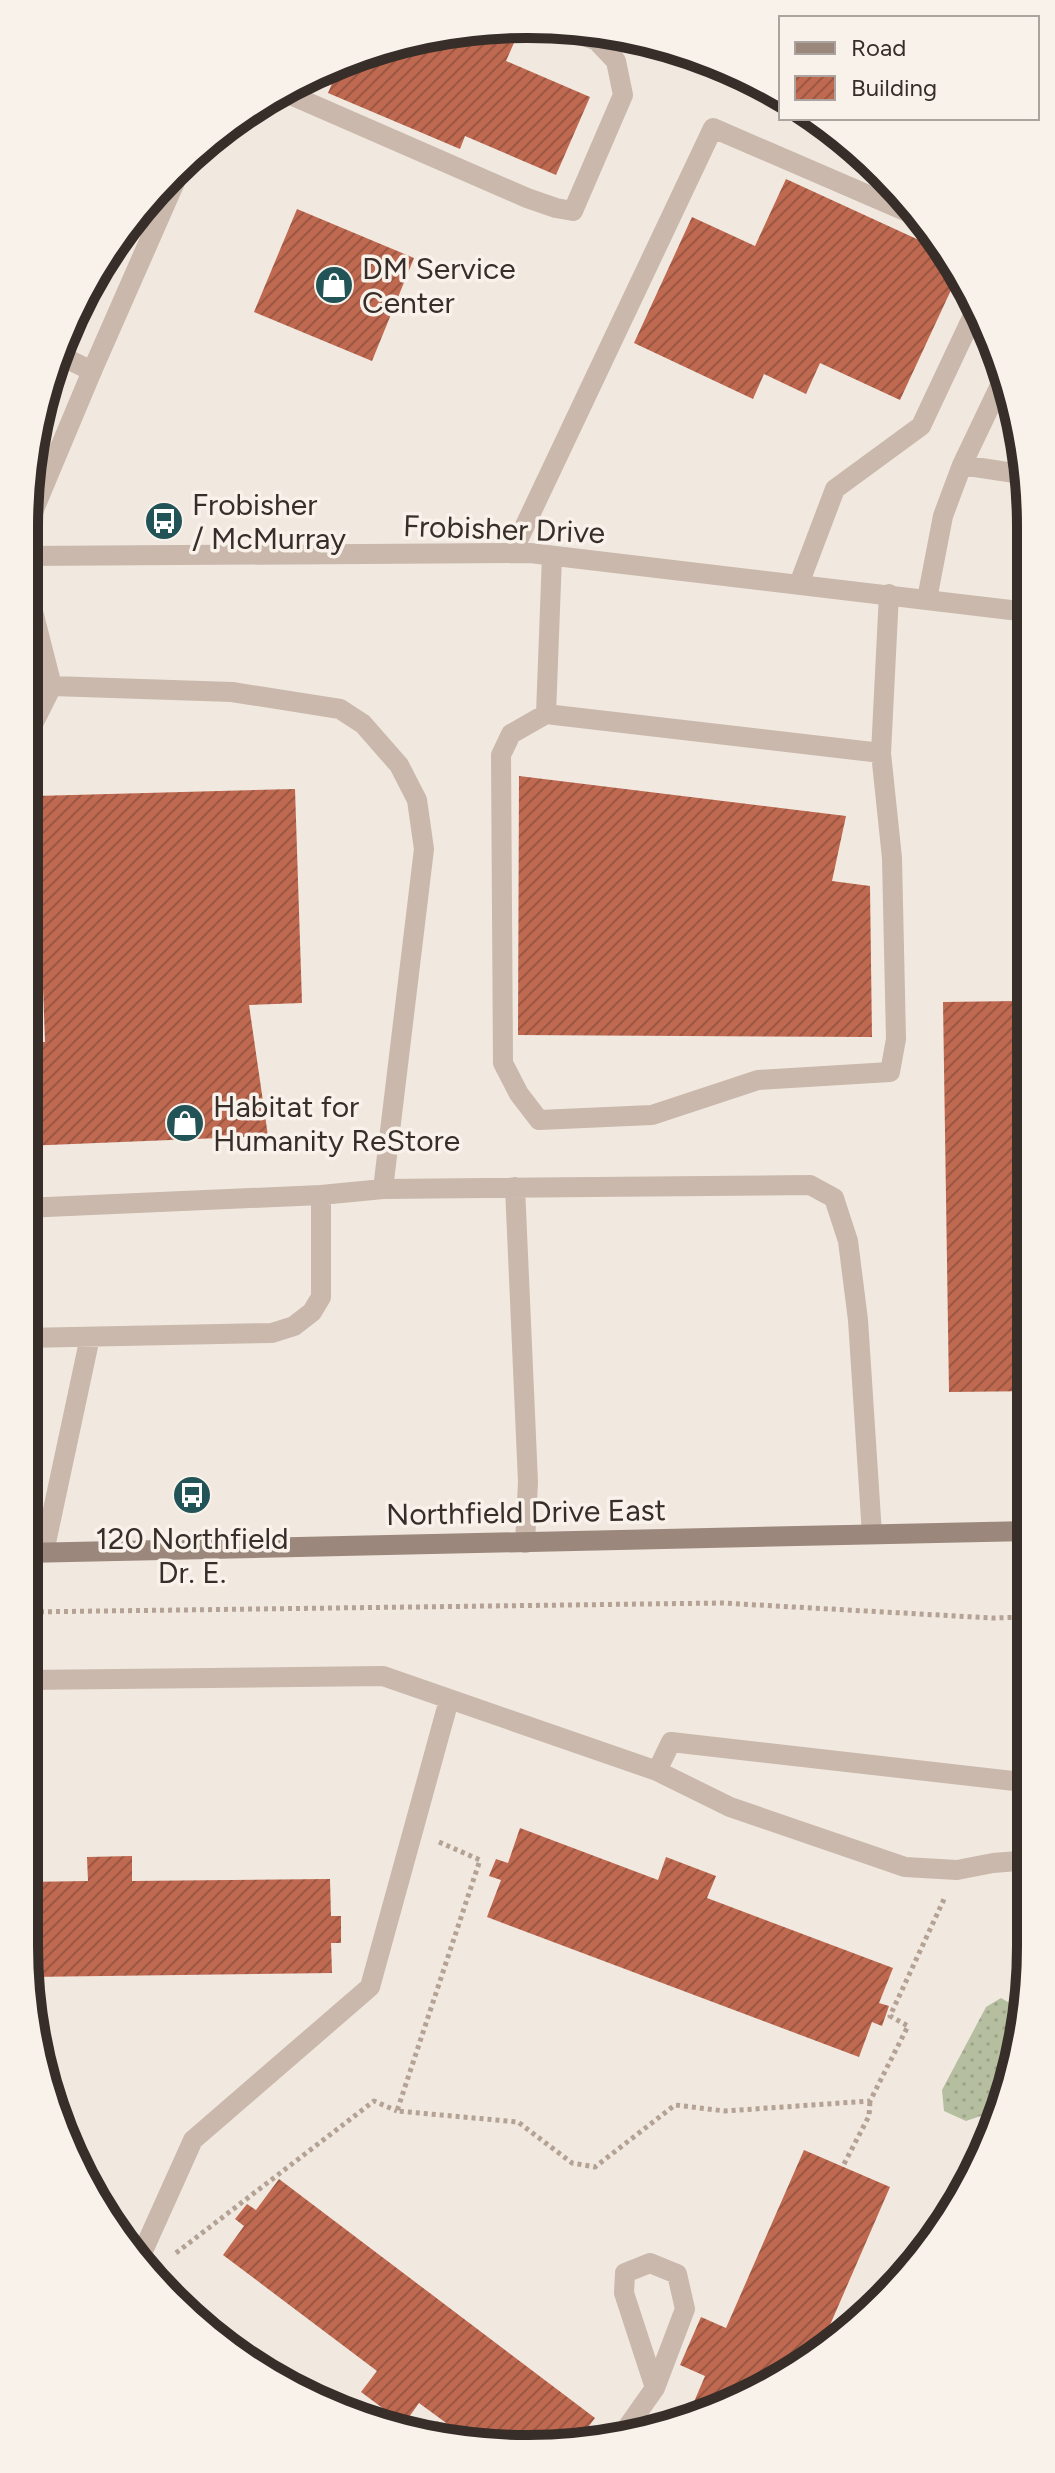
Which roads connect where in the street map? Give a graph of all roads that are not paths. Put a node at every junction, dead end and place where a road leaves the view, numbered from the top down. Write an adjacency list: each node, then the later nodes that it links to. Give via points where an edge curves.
1 (599, 43): 2 (street, via 616,61 623,95 573,211 527,198)
2 (295, 97)
3 (170, 193): 7 (street)
4 (898, 208): 12 (street, via 713,128)
5 (971, 320): 15 (street, via 921,426 835,489)
6 (68, 359): 7 (street)
7 (92, 371): 11 (street)
8 (997, 391): 9 (street)
9 (962, 465): 10 (street); 17 (street, via 943,516)
10 (1014, 473)
11 (39, 498)
12 (512, 553): 13 (street, Frobisher Drive); 14 (street, Frobisher Drive)
13 (38, 556)
14 (552, 556): 15 (street, Frobisher Drive); 22 (street)
15 (799, 584): 16 (street, Frobisher Drive)
16 (889, 594): 17 (street, Frobisher Drive); 23 (street)
17 (927, 599): 18 (street, Frobisher Drive)
18 (1017, 611)
19 (38, 631): 20 (street)
20 (52, 686): 21 (street); 25 (street, via 232,692 340,709 363,724 399,765 417,800 424,849)
21 (38, 714)
22 (546, 714): 23 (street); 23 (street, via 511,734 501,755 503,1063 539,1120 652,1115 758,1080 890,1072 896,1039 892,858)
23 (881, 753)
24 (515, 1187): 25 (street); 31 (street, via 810,1185 834,1198 848,1241 858,1320); 33 (street, via 528,1482)
25 (383, 1189): 26 (street)
26 (321, 1195): 27 (street); 28 (street, via 321,1297 294,1326 272,1333)
27 (38, 1207)
28 (90, 1337): 29 (street); 32 (street)
29 (38, 1338)
30 (1017, 1531): 31 (main road, Northfield Drive East)
31 (872, 1534): 33 (main road, Northfield Drive East)
32 (38, 1537)
33 (525, 1543): 34 (main road, Northfield Drive East)
34 (38, 1552)
35 (38, 1680): 36 (street, via 383,1676)
36 (449, 1700): 37 (street); 40 (street, via 370,1987 193,2140)
37 (657, 1771): 38 (street, via 671,1742); 39 (street, via 730,1807 905,1867 957,1870)
38 (1017, 1781)
39 (1017, 1861)
40 (144, 2249)
41 (655, 2388): 41 (street, via 685,2309 677,2274 650,2263 625,2273 624,2293); 42 (street)
42 (629, 2424)

